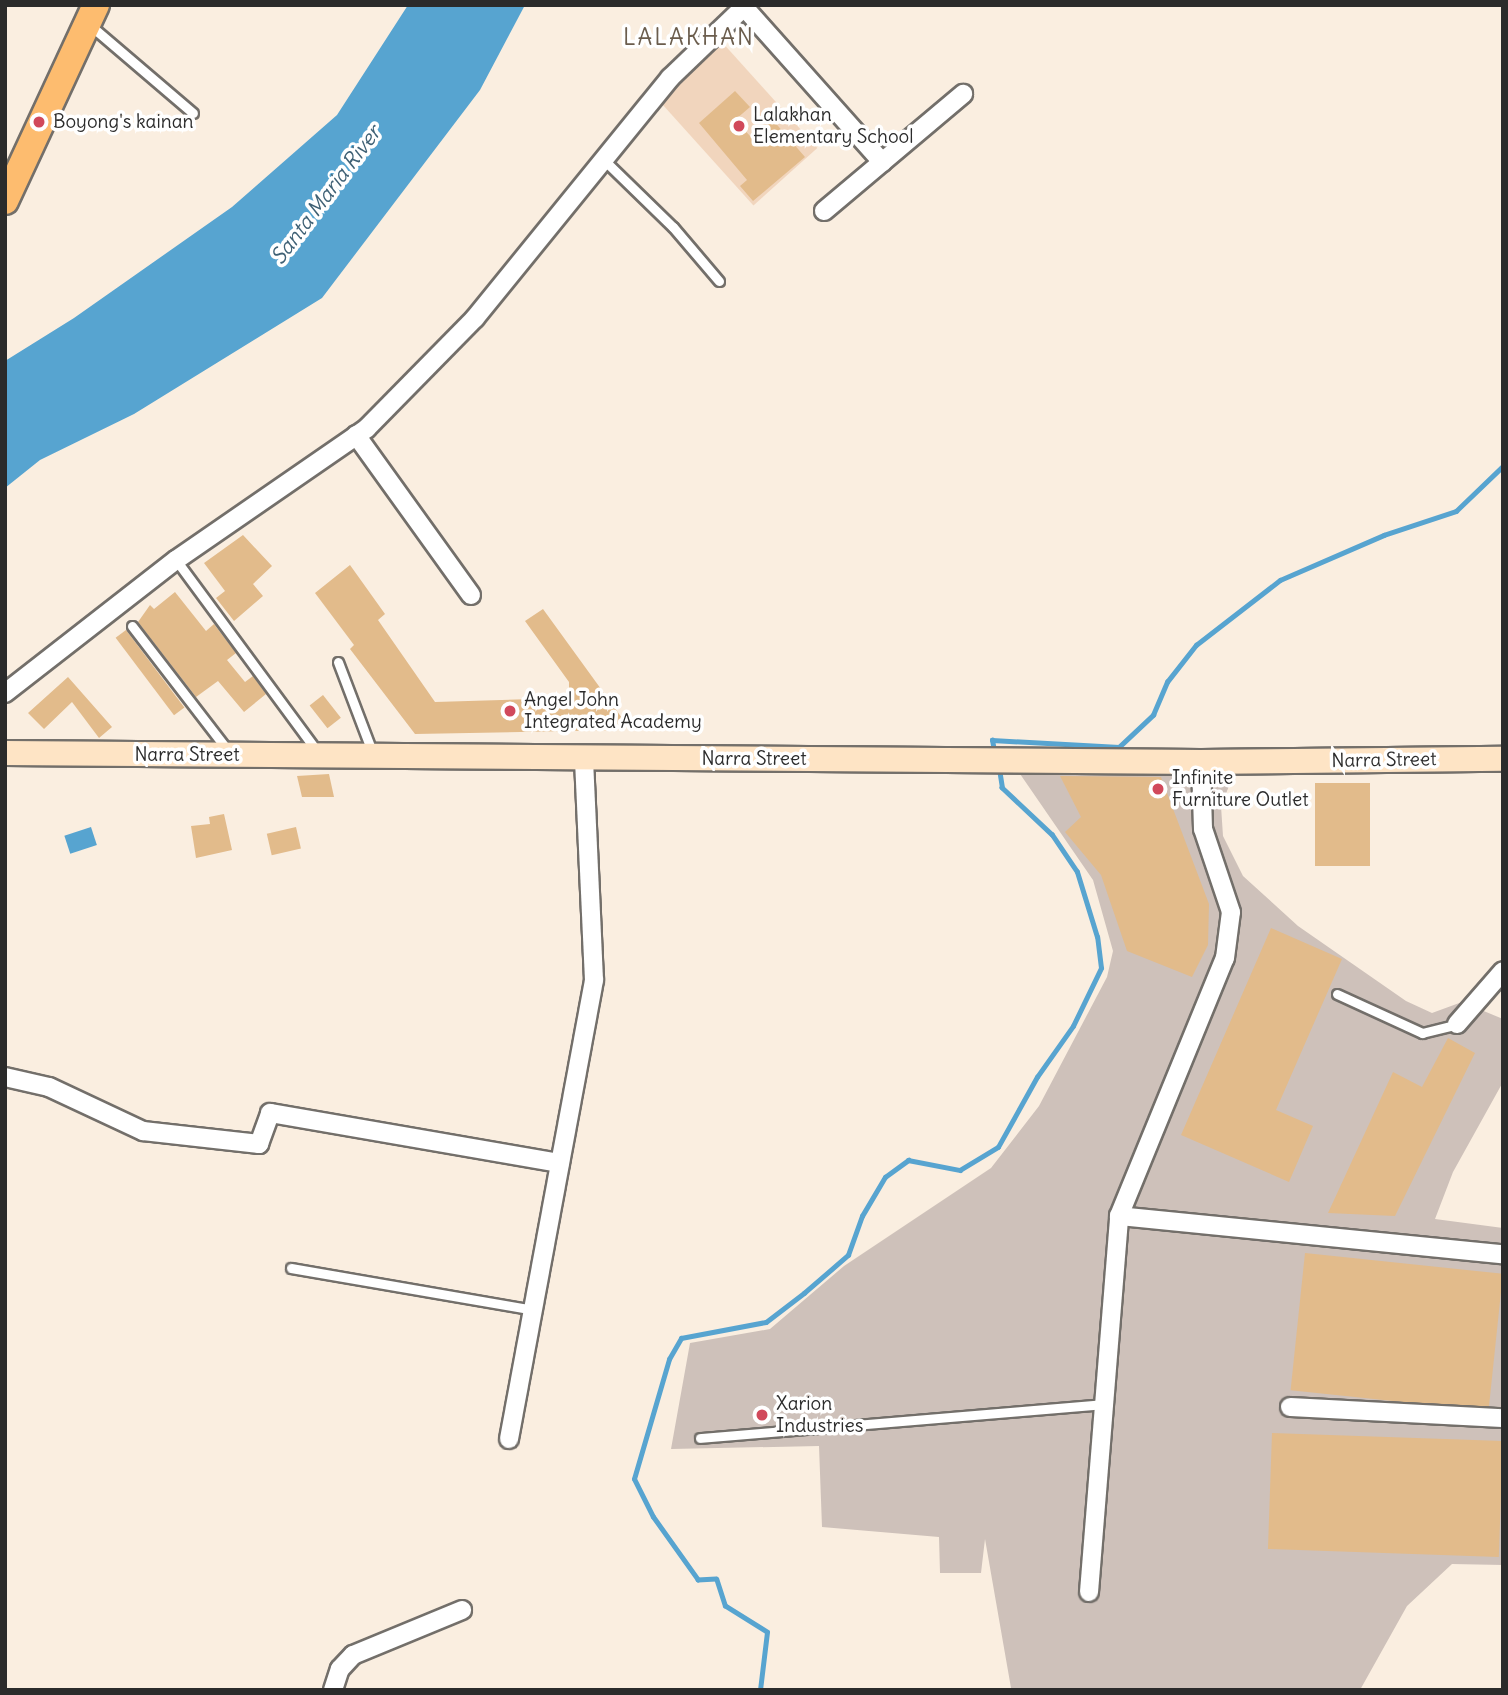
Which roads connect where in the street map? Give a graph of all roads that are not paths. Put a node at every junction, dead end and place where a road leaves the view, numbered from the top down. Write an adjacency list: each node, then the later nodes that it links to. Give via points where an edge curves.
1 (745, 6): 5 (street, via 670,79); 6 (street)
2 (93, 15): 4 (lane); 7 (main road)
3 (964, 94): 6 (street)
4 (193, 113)
5 (604, 160): 9 (lane, via 673,227); 10 (street, via 475,317)
6 (882, 162): 8 (street)
7 (5, 201)
8 (824, 211)
9 (719, 281)
10 (356, 435): 11 (street); 12 (street)
11 (176, 559): 15 (street); 18 (lane)
12 (471, 595)
13 (132, 626): 17 (lane)
14 (338, 662): 19 (lane)
15 (5, 693)
16 (5, 753): 17 (main road, Narra Street)
17 (231, 755): 18 (main road, Narra Street)
18 (320, 756): 19 (main road, Narra Street)
19 (374, 756): 20 (main road, Narra Street)
20 (584, 758): 22 (main road, Narra Street); 27 (street, via 594,980)
21 (1503, 759): 22 (main road, Narra Street)
22 (1200, 762): 28 (street, via 1203,829 1231,912 1225,958)
23 (1503, 971): 25 (street)
24 (1337, 994): 25 (lane, via 1422,1033)
25 (1457, 1024)
26 (5, 1077): 27 (street, via 49,1087 143,1131 259,1144 270,1113)
27 (561, 1163): 31 (street)
28 (1119, 1216): 29 (street); 32 (street)
29 (1503, 1254)
30 (291, 1268): 31 (lane)
31 (533, 1310): 36 (street)
32 (1101, 1404): 35 (lane); 37 (street)
33 (1290, 1408): 34 (street)
34 (1503, 1418)
35 (700, 1438)
36 (509, 1439)
37 (1089, 1592)
38 (462, 1610): 39 (street, via 353,1655 340,1669)
39 (333, 1690)

